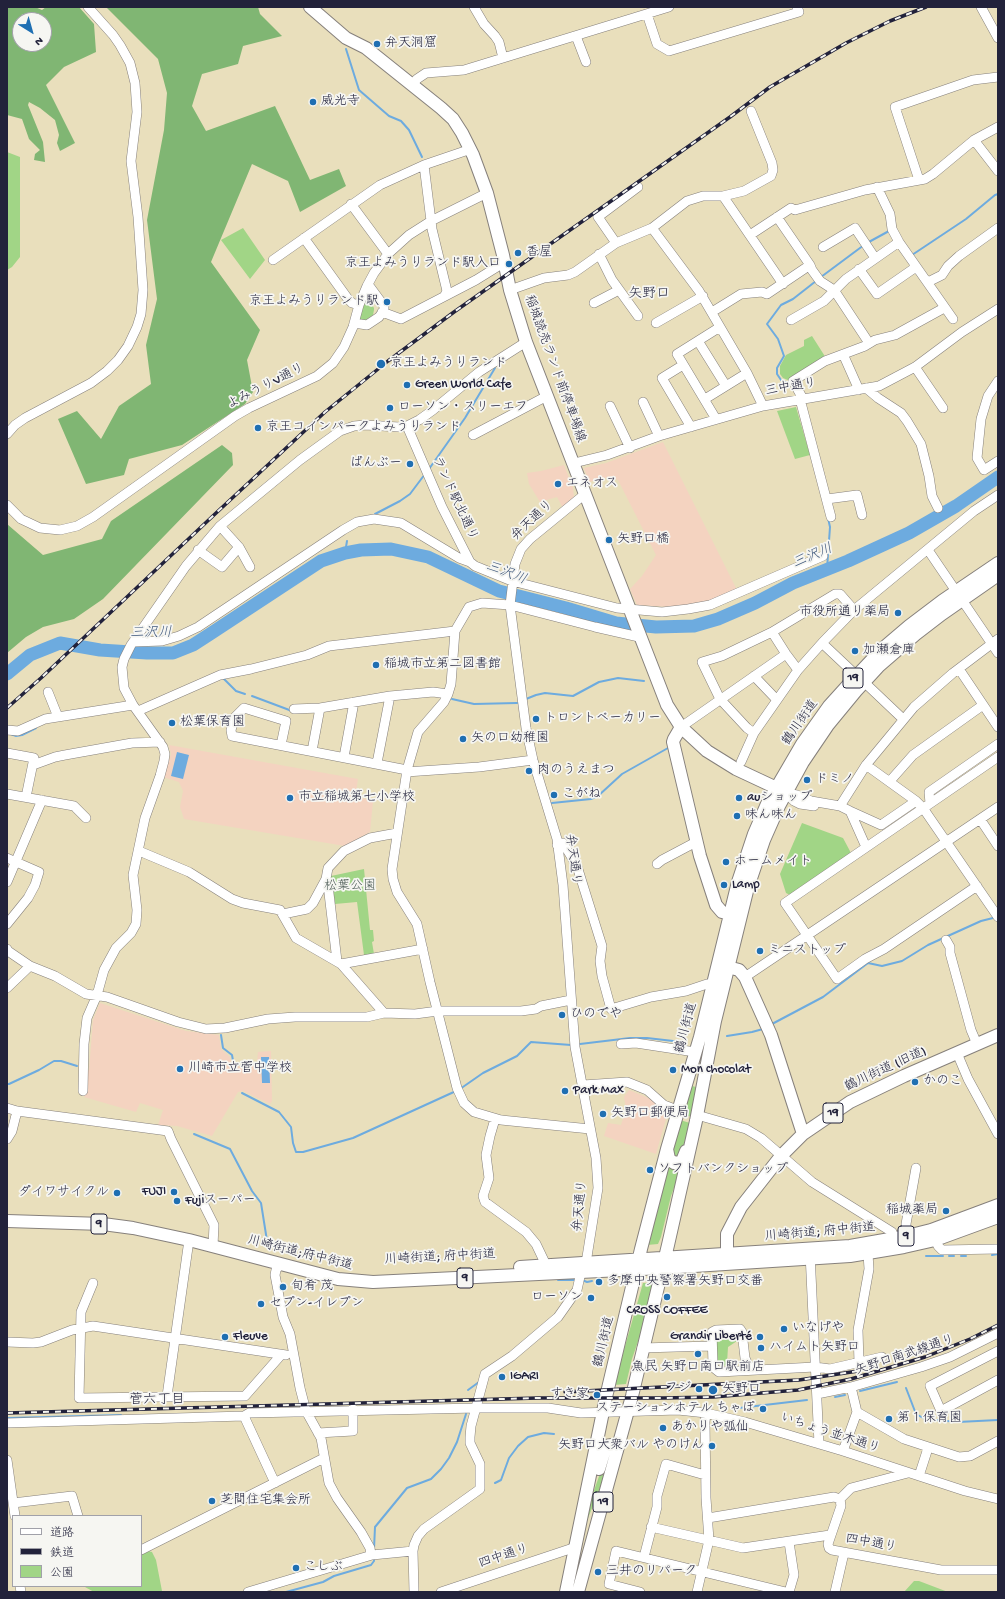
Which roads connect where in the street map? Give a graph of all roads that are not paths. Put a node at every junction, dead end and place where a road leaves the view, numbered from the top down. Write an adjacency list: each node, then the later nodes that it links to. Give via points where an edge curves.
1 (88, 7): 83 (street, via 120,45 130,63 135,83 137,112 131,161 140,234 143,290 141,311 128,346 110,368 91,383 25,418)
2 (310, 7): 13 (main road, 稲城読売ランド前停車場線, via 346,38 366,48)
3 (474, 7): 10 (street, via 499,42)
4 (669, 7): 7 (street)
5 (797, 7): 7 (street, via 799,12 669,51 657,44)
6 (981, 7): 9 (street)
7 (647, 14): 8 (street)
8 (576, 36): 10 (street); 11 (street)
9 (998, 38)
10 (503, 58): 13 (street, via 464,70 426,73)
11 (586, 62)
12 (998, 77): 20 (street, via 973,80 895,107)
13 (412, 85): 17 (main road, 稲城読売ランド前停車場線, via 448,114)
14 (752, 111): 24 (street, via 772,163 771,176 744,191)
15 (998, 127): 16 (street)
16 (974, 140): 19 (street); 20 (street, via 934,174)
17 (471, 149): 18 (street); 23 (main road, 稲城読売ランド前停車場線)
18 (424, 165): 25 (street, via 380,185); 27 (street)
19 (998, 171)
20 (919, 180): 22 (street)
21 (638, 187): 33 (street, via 598,217)
22 (877, 187): 26 (street, via 795,210 791,208); 32 (street, via 890,214 892,229)
23 (488, 193): 27 (street, よみうりV通り); 39 (main road, 稲城読売ランド前停車場線)
24 (723, 196): 28 (street, via 703,196 687,201); 30 (street)
25 (351, 204): 31 (street); 35 (street)
26 (777, 217): 30 (street); 40 (street)
27 (431, 221): 35 (street, よみうりV通り); 49 (street, via 448,291)
28 (652, 228): 33 (street); 50 (street)
29 (998, 228): 43 (street, via 959,256 942,275)
30 (750, 235): 44 (street)
31 (304, 238): 38 (street); 52 (street, via 348,299)
32 (898, 242): 37 (street); 41 (street)
33 (616, 243): 36 (street)
34 (823, 248): 37 (street, via 855,228)
35 (388, 254): 45 (street, よみうりV通り)
36 (599, 254): 46 (street, via 568,275 544,278); 47 (street)
37 (875, 258): 42 (street)
38 (273, 260)
39 (504, 262): 46 (main road, 稲城読売ランド前停車場線); 49 (street, via 476,280)
40 (810, 265): 44 (street); 48 (street, via 820,281)
41 (916, 267): 42 (street, via 877,294); 43 (street)
42 (859, 269): 48 (street)
43 (928, 282): 53 (street)
44 (783, 284): 56 (street, via 767,294 742,294)
45 (366, 286): 52 (street, よみうりV通り); 55 (street, via 370,287 384,306)
46 (510, 290): 64 (main road, 稲城読売ランド前停車場線)
47 (619, 290): 51 (street); 57 (street)
48 (834, 290): 59 (street, via 824,301); 65 (street)
49 (445, 295): 55 (street, via 401,319)
50 (703, 296): 56 (street); 61 (street)
51 (594, 303)
52 (359, 305): 60 (street, よみうりV通り)
53 (944, 308): 58 (street); 65 (street, via 894,336)
54 (998, 308): 68 (street, 三中通り)
55 (382, 312): 60 (street, via 367,325)
56 (712, 312): 62 (street)
57 (638, 316)
58 (953, 319)
59 (791, 320)
60 (354, 323): 92 (street, よみうりV通り, via 344,347 326,370 307,382 235,416 82,524 60,530 40,528 21,519)
61 (656, 323)
62 (720, 327): 63 (street); 69 (street)
63 (698, 341): 67 (street, via 677,354); 71 (street)
64 (526, 342): 73 (main road, 稲城読売ランド前停車場線); 81 (street, via 474,376 426,416)
65 (869, 343): 66 (street)
66 (844, 354): 72 (street); 75 (street, via 825,361 793,381)
67 (683, 365): 74 (street); 82 (street, via 662,378)
68 (915, 367): 72 (street, 三中通り, via 879,386); 79 (street)
69 (747, 373): 71 (street); 78 (street)
70 (998, 381): 87 (street, via 988,396 981,419 977,458 984,470)
71 (726, 386): 74 (street)
72 (862, 389): 75 (street, 三中通り); 93 (street, via 901,413 908,421 921,444 932,496)
73 (547, 396): 84 (street); 88 (main road, 稲城読売ランド前停車場線)
74 (705, 399): 80 (street)
75 (799, 400): 78 (street, 三中通り); 91 (street)
76 (643, 402): 85 (street)
77 (610, 406): 86 (street)
78 (763, 406): 80 (street, 三中通り)
79 (943, 408)
80 (716, 419): 82 (street, 三中通り)
81 (407, 426): 96 (street, via 365,425 340,431 264,488); 101 (street, ランド駅北通り, via 442,507)
82 (691, 427): 85 (street, 三中通り)
83 (7, 434)
84 (473, 435)
85 (659, 436): 86 (street, 三中通り)
86 (630, 448): 88 (street, 三中通り)
87 (998, 461)
88 (574, 463): 89 (main road, 稲城読売ランド前停車場線)
89 (585, 494): 105 (street, 弁天通り, via 521,549); 109 (main road, 稲城読売ランド前停車場線)
90 (998, 495): 99 (street, via 974,511)
91 (827, 499): 94 (street, via 857,495); 95 (street)
92 (7, 505)
93 (938, 508)
94 (862, 515)
95 (831, 517)
96 (220, 526): 97 (street); 98 (street)
97 (239, 547): 98 (street, via 222,567); 103 (street)
98 (198, 550): 114 (street)
99 (928, 550): 106 (street); 108 (street)
100 (823, 556): 109 (street, ランド駅北通り, via 710,604 662,612)
101 (470, 562): 105 (street, ランド駅北通り); 114 (street, via 401,523 374,519 357,522 198,627 162,641)
102 (998, 563): 106 (main road, 鶴川街道 / 19)
103 (250, 567)
104 (998, 575): 106 (main road, 鶴川街道 / 19)
105 (512, 581): 107 (street, 弁天通り); 109 (street, ランド駅北通り)
106 (959, 596): 113 (street); 121 (main road, 鶴川街道 / 19, via 895,638)
107 (510, 605): 110 (street, via 482,603 469,606); 112 (street, via 595,627); 145 (street, 弁天通り, via 526,728)
108 (854, 610): 111 (street, via 840,594 835,594); 115 (street)
109 (630, 612): 112 (main road, 稲城読売ランド前停車場線)
110 (455, 630): 123 (street); 129 (street, via 329,646 300,657 220,674)
111 (772, 632): 117 (street); 125 (street, via 722,656 702,662)
112 (639, 635): 134 (main road, 稲城読売ランド前停車場線, via 665,701)
113 (995, 641): 116 (street); 118 (street)
114 (132, 643): 129 (street, via 122,667 124,688)
115 (822, 643): 119 (street); 121 (street)
116 (998, 653)
117 (786, 654): 119 (street); 120 (street)
118 (959, 669): 128 (street); 133 (street)
119 (798, 670): 126 (street)
120 (754, 676): 125 (street); 126 (street)
121 (860, 679): 133 (street); 152 (main road, 鶴川街道 / 19, via 820,719 802,744)
122 (48, 692): 132 (street)
123 (448, 694): 124 (street, via 433,692); 150 (street, via 418,732)
124 (390, 696): 127 (street); 147 (street)
125 (720, 699): 134 (street); 137 (street, via 747,728)
126 (777, 700): 137 (street)
127 (354, 702): 130 (street); 143 (street)
128 (983, 705): 135 (street); 151 (street, via 914,755)
129 (136, 708): 132 (street); 138 (street)
130 (320, 708): 131 (street); 141 (street)
131 (294, 709)
132 (58, 717): 136 (street, via 45,719 18,731)
133 (903, 719): 149 (street)
134 (681, 727): 152 (main road, 稲城読売ランド前停車場線, via 714,756); 164 (main road, via 673,742)
135 (998, 727)
136 (7, 730)
137 (754, 732): 146 (street)
138 (160, 742): 148 (street, via 132,743 65,755); 169 (street, via 165,754 164,762 145,818)
139 (998, 744): 158 (street, via 929,792)
140 (281, 745): 140 (street, via 286,721 244,708 235,717 230,730 232,736); 141 (street)
141 (312, 751): 143 (street)
142 (7, 753): 148 (street, via 34,758)
143 (344, 757): 147 (street)
144 (998, 757): 158 (street)
145 (533, 760): 150 (street, via 479,767); 166 (street, 弁天通り)
146 (741, 762)
147 (378, 763): 150 (street)
148 (33, 765): 154 (street)
149 (866, 765): 151 (street); 157 (street)
150 (406, 771): 163 (street)
151 (890, 782): 156 (street)
152 (781, 790): 157 (street, via 800,804); 176 (main road, 鶴川街道 / 19, via 750,845); 185 (main road, 鶴川街道 / 19)
153 (7, 794): 154 (street)
154 (26, 797): 155 (street)
155 (42, 800): 161 (street, via 74,806); 170 (street)
156 (916, 801): 158 (street); 160 (street, via 881,825)
157 (840, 806): 160 (street)
158 (926, 806): 165 (street); 168 (street)
159 (998, 807): 162 (street)
160 (850, 811): 168 (street)
161 (86, 818)
162 (980, 819): 165 (street); 167 (street)
163 (397, 833): 172 (street, via 370,838 344,851 328,868); 182 (street, via 393,879 397,892 417,924)
164 (696, 842): 171 (street); 176 (main road, via 716,905 722,912)
165 (946, 842): 174 (street); 179 (street)
166 (557, 845): 187 (street, via 563,843 577,866 602,946 602,976 611,1009); 190 (street, 弁天通り)
167 (998, 846)
168 (866, 847): 179 (street, via 785,903)
169 (139, 851): 175 (street, via 189,872 232,899 280,910); 189 (street, via 134,875 136,924 116,948 104,970)
170 (11, 860): 173 (street); 178 (street, via 39,872 28,898)
171 (657, 864)
172 (326, 879): 175 (street, via 307,909); 183 (street)
173 (7, 882)
174 (977, 886): 177 (street); 179 (street, via 837,979)
175 (283, 914): 183 (street, via 296,938)
176 (730, 914): 185 (main road, 鶴川街道 / 19)
177 (998, 917)
178 (7, 924)
179 (807, 934): 186 (street)
180 (946, 940): 195 (street)
181 (7, 948): 184 (street)
182 (423, 949): 183 (street); 191 (street)
183 (339, 962): 192 (street)
184 (30, 966): 188 (street); 189 (street, via 55,976 86,994)
185 (723, 966): 186 (main road, via 739,970); 187 (main road, 鶴川街道 / 19); 199 (main road, 鶴川街道 / 19)
186 (745, 977): 207 (main road, via 768,1028)
187 (713, 984): 196 (main road, 鶴川街道 / 19)
188 (7, 988)
189 (97, 995): 192 (street, via 206,1029 225,1028 268,1019 367,1017); 200 (street, via 87,1018)
190 (571, 1000): 191 (street, via 521,1011); 198 (street, 弁天通り, via 575,1047)
191 (438, 1012): 192 (street); 204 (street, via 458,1090 464,1103 474,1112)
192 (384, 1013)
193 (998, 1035): 195 (main road, 鶴川街道 (旧道) / 19)
194 (621, 1044): 196 (street, via 636,1043)
195 (977, 1044): 197 (main road, 鶴川街道 (旧道) / 19)
196 (695, 1052): 202 (main road, 鶴川街道 / 19)
197 (957, 1053): 207 (main road, 鶴川街道 (旧道) / 19, via 850,1102); 208 (street)
198 (583, 1085): 202 (street, via 626,1082 647,1090 664,1105); 206 (street, 弁天通り)
199 (702, 1091): 202 (main road, via 699,1084 691,1083); 205 (main road, 鶴川街道 / 19)
200 (84, 1092)
201 (7, 1108): 203 (street)
202 (678, 1110): 210 (main road, 鶴川街道 / 19)
203 (17, 1111): 209 (street, via 12,1131); 220 (street, via 168,1131 214,1225)
204 (495, 1119): 206 (street); 228 (street, via 486,1155 488,1178 483,1196 485,1202 528,1235 536,1244)
205 (696, 1120): 210 (main road, via 682,1161 671,1161); 211 (street, via 746,1129 761,1138); 225 (main road, 鶴川街道 / 19)
206 (590, 1129): 230 (street, 弁天通り, via 596,1158 598,1188)
207 (804, 1134): 211 (main road, 鶴川街道 (旧道) / 19)
208 (998, 1134)
209 (7, 1139)
210 (667, 1149): 227 (main road, 鶴川街道 / 19)
211 (781, 1156): 218 (street, via 828,1194 892,1232); 224 (main road, 鶴川街道 (旧道) / 19, via 741,1207 727,1234)
212 (916, 1168): 217 (street, via 906,1224)
213 (998, 1205): 216 (main road, 川崎街道; 府中街道 / 9)
214 (998, 1217): 216 (main road, 9)
215 (7, 1221): 219 (main road, 川崎街道;府中街道 / 9, via 109,1225)
216 (933, 1235): 217 (main road, 川崎街道; 府中街道 / 9); 221 (street, via 942,1250); 222 (main road, 9, via 904,1247)
217 (907, 1236): 218 (main road, 川崎街道; 府中街道 / 9)
218 (893, 1239): 223 (main road, 川崎街道; 府中街道 / 9)
219 (189, 1240): 220 (main road, 川崎街道;府中街道 / 9); 234 (street)
220 (213, 1246): 226 (main road, 川崎街道;府中街道 / 9)
221 (998, 1249)
222 (868, 1254): 223 (main road, 9); 243 (street, via 870,1269 858,1330)
223 (810, 1255): 224 (main road, 川崎街道; 府中街道 / 9); 244 (street)
224 (727, 1260): 225 (main road, 川崎街道; 府中街道 / 9)
225 (664, 1263): 227 (main road, 9); 237 (main road, 鶴川街道 / 19)
226 (280, 1264): 229 (main road, 川崎街道;府中街道 / 9); 240 (street, via 275,1275)
227 (638, 1265): 230 (main road, 川崎街道;府中街道 / 9); 255 (main road, 鶴川街道 / 19)
228 (546, 1266): 229 (main road, 川崎街道; 府中街道 / 9, via 376,1275); 230 (main road, 川崎街道; 府中街道 / 9)
229 (296, 1268): 230 (main road, 川崎街道;府中街道 / 9, via 359,1282)
230 (582, 1274): 251 (street, 弁天通り, via 577,1290 558,1317 512,1356 485,1374)
231 (93, 1283): 232 (street, via 81,1312)
232 (80, 1328): 234 (street, via 93,1326); 235 (street, via 41,1342); 250 (street, via 79,1398)
233 (998, 1333): 248 (street, 矢野口南武線通り, via 956,1354 921,1367)
234 (175, 1339): 239 (street); 250 (street)
235 (7, 1342)
236 (711, 1346): 237 (street); 241 (street, via 711,1334 714,1330 740,1329); 246 (street, via 716,1371)
237 (642, 1348): 254 (main road, 鶴川街道 / 19)
238 (998, 1351): 247 (street, via 930,1386 941,1411)
239 (281, 1355): 240 (street); 250 (street, via 245,1396)
240 (294, 1356): 253 (street)
241 (745, 1358): 245 (street, via 748,1365); 246 (street, via 743,1364)
242 (882, 1358): 243 (street)
243 (859, 1363): 244 (street, via 830,1369)
244 (815, 1367): 245 (street); 249 (street)
245 (757, 1370): 246 (street)
246 (735, 1371)
247 (998, 1380)
248 (851, 1387): 249 (street, 矢野口南武線通り); 256 (street)
249 (817, 1394): 262 (street)
250 (167, 1396)
251 (477, 1408): 252 (street, いちょう並木通り); 255 (street, いちょう並木通り, via 548,1408 581,1413); 286 (street, 弁天通り, via 471,1426 470,1443 480,1464 480,1489 424,1529 418,1536)
252 (353, 1409): 253 (street, いちょう並木通り); 260 (street, via 354,1431)
253 (306, 1411): 258 (street, いちょう並木通り, via 249,1413); 260 (street)
254 (628, 1411): 255 (street, いちょう並木通り); 257 (street, いちょう並木通り, via 678,1410); 264 (main road, 鶴川街道 / 19)
255 (603, 1412): 276 (main road, 鶴川街道 / 19)
256 (857, 1412): 263 (street, via 904,1439); 265 (street)
257 (706, 1413): 262 (street, いちょう並木通り); 269 (street)
258 (244, 1416): 259 (street, いちょう並木通り); 272 (street)
259 (7, 1423)
260 (318, 1433): 266 (street)
261 (998, 1441): 263 (street, via 970,1456 959,1457)
262 (819, 1444): 265 (street, いちょう並木通り)
263 (928, 1448): 270 (street)
264 (618, 1451): 271 (main road, 鶴川街道 / 19); 276 (main road, 19, via 612,1445 606,1446 601,1465)
265 (843, 1452): 268 (street, いちょう並木通り)
266 (324, 1458): 272 (street); 288 (street, via 329,1483)
267 (7, 1460): 275 (street)
268 (908, 1473): 270 (street, いちょう並木通り); 273 (street, via 851,1488)
269 (705, 1475): 279 (street); 280 (street, via 666,1464)
270 (919, 1476): 274 (street, いちょう並木通り)
271 (610, 1478): 284 (main road, 19, via 582,1540); 296 (main road, 鶴川街道 / 19)
272 (275, 1483): 285 (street)
273 (840, 1499): 279 (street, via 834,1497); 281 (street, 四中通り, via 841,1506)
274 (998, 1499)
275 (13, 1503): 277 (street); 278 (street, via 72,1496)
276 (584, 1503): 284 (main road, 鶴川街道 / 19)
277 (15, 1515)
278 (78, 1515)
279 (708, 1518): 282 (street)
280 (651, 1527): 282 (street); 289 (street)
281 (830, 1535): 283 (street); 287 (street, 四中通り, via 829,1548)
282 (709, 1540): 283 (street, via 743,1548); 291 (street)
283 (789, 1542): 300 (street, via 794,1575)
284 (576, 1547): 294 (street, 四中通り); 295 (main road, 鶴川街道 / 19)
285 (142, 1550)
286 (413, 1550): 288 (street); 293 (street)
287 (844, 1553): 290 (street, 四中通り, via 941,1570); 301 (street)
288 (373, 1555): 292 (street)
289 (644, 1557): 291 (street); 297 (street, via 616,1551 608,1584)
290 (998, 1570)
291 (702, 1572): 298 (street); 299 (street)
292 (248, 1592)
293 (414, 1592)
294 (441, 1592)
295 (566, 1592)
296 (578, 1592)
297 (640, 1592)
298 (697, 1592)
299 (786, 1592)
300 (789, 1592)
301 (835, 1592)

